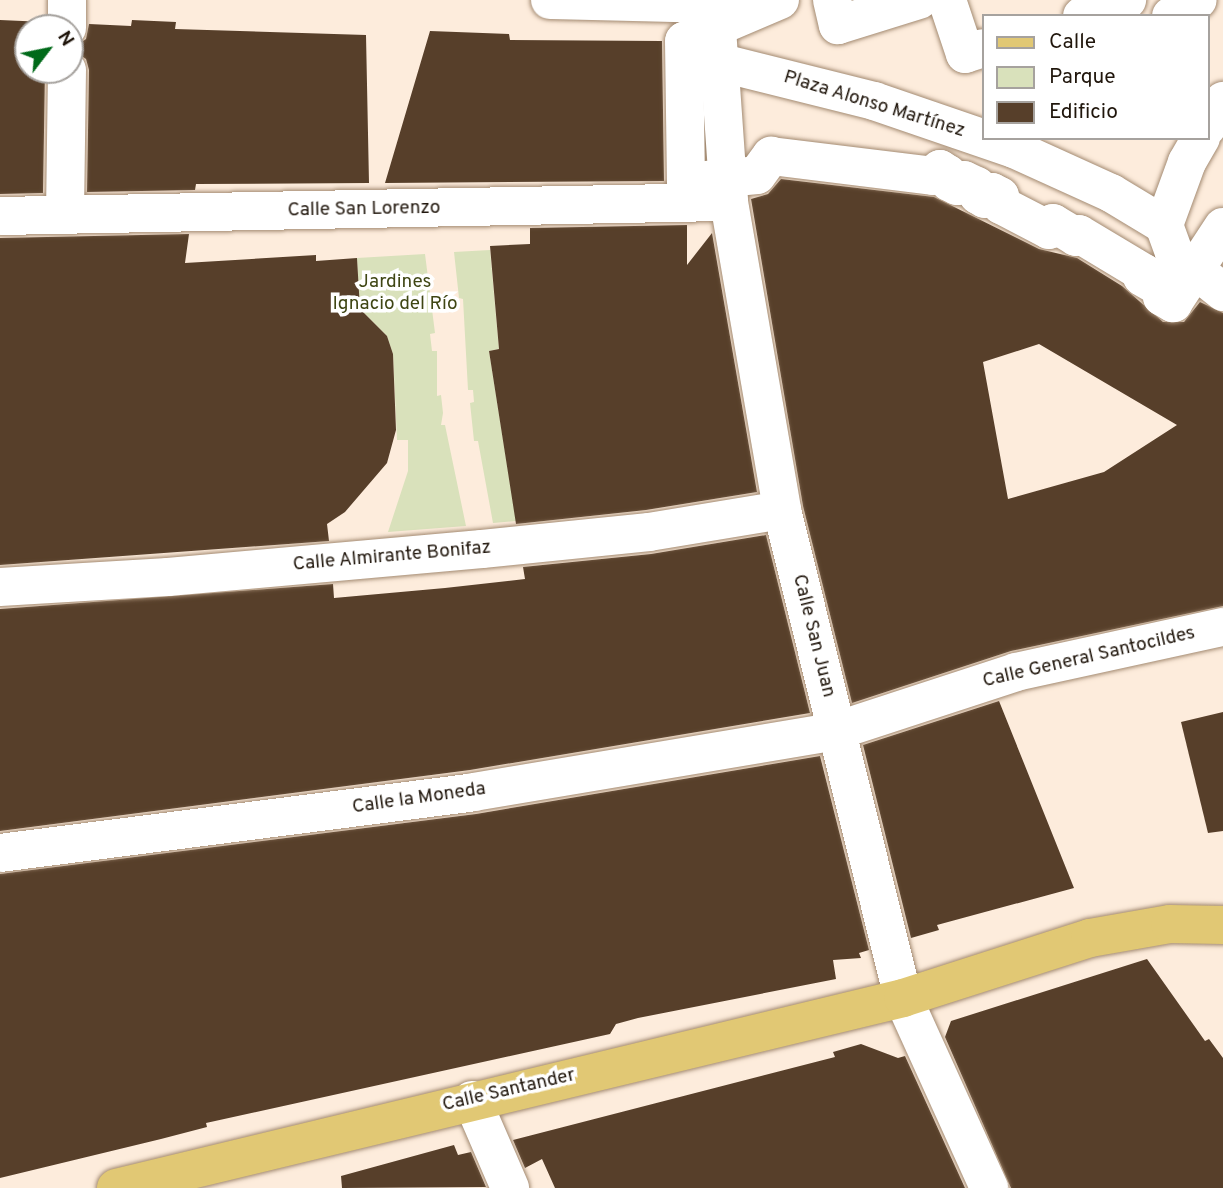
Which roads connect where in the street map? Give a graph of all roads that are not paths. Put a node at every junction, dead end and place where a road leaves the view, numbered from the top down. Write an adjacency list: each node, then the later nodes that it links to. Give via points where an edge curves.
1 (550, 0): 10 (street)
2 (780, 0): 10 (street)
3 (832, 0): 4 (street, via 838,25)
4 (919, 0)
5 (947, 0): 11 (street, via 965,54)
6 (1127, 0): 8 (street)
7 (1198, 0): 9 (street)
8 (1088, 14)
9 (1174, 14)
10 (718, 23): 15 (street, Plaza Alonso Martínez, via 874,101); 18 (street, Calle San Juan)
11 (982, 48)
12 (66, 84): 19 (street)
13 (1223, 101): 14 (street)
14 (1209, 124)
15 (982, 138)
16 (988, 140): 21 (street, Plaza Alonso Martínez, via 1111,193)
17 (1200, 140): 21 (street)
18 (728, 190): 19 (street, Calle San Lorenzo); 23 (street, via 757,175 771,156 933,176 940,169 948,174 949,182 957,186 964,180 977,187 978,195 985,199 992,192 1000,197 1001,205 1049,230 1053,223 1076,237 1079,234 1144,273 1142,276 1166,290 1162,297 1173,303); 24 (street, Calle San Juan)
19 (65, 213): 20 (street, Calle San Lorenzo)
20 (0, 216)
21 (1164, 225): 23 (street, via 1174,253)
22 (1223, 227): 23 (street)
23 (1208, 282)
24 (782, 510): 25 (street, Calle Almirante Bonifaz, via 649,531 482,549); 27 (street, Calle San Juan)
25 (0, 587)
26 (1223, 627): 27 (street, Calle General Santocildes, via 1016,672)
27 (836, 731): 28 (street, Calle la Moneda, via 473,792); 30 (street, Calle San Juan)
28 (0, 853)
29 (1223, 925): 30 (main road, Calle Santander, via 1170,924 1090,938)
30 (903, 998): 31 (main road, Calle Santander); 34 (street, Calle San Juan)
31 (472, 1100): 32 (main road, Calle Santander); 33 (street)
32 (116, 1188)
33 (510, 1188)
34 (989, 1188)

